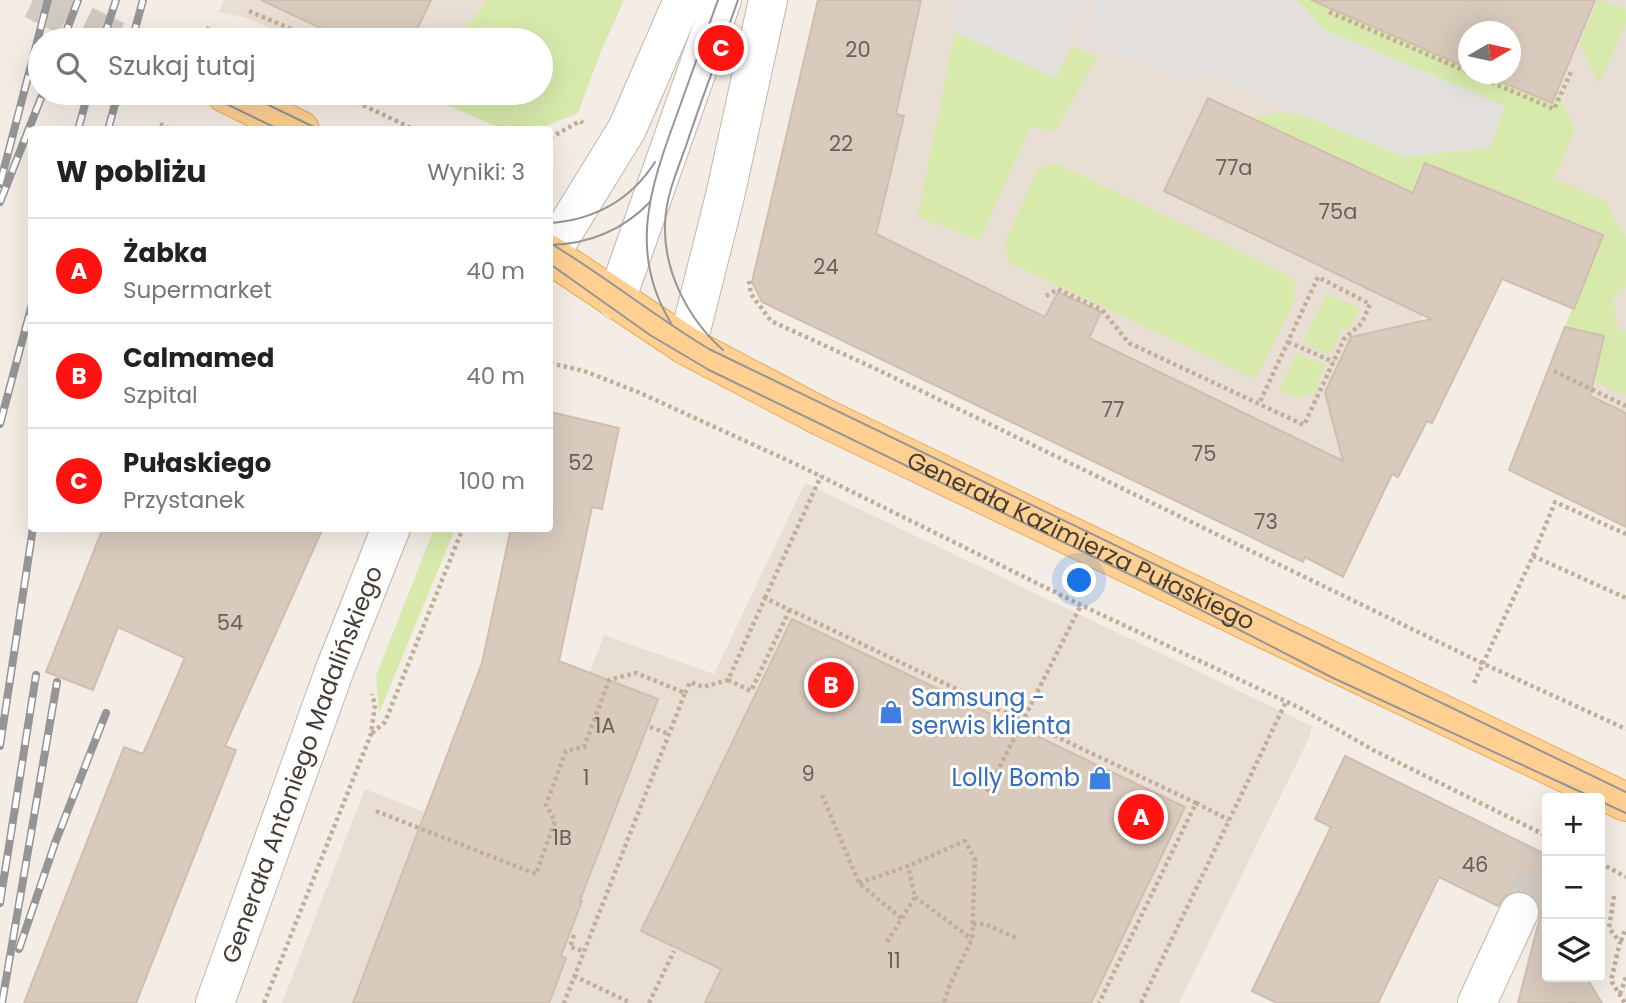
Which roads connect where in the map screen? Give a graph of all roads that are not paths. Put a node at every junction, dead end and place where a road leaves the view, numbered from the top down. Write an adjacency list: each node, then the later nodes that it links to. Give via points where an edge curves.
1 (683, 0): 6 (street, via 627,130)
2 (722, 0): 8 (street)
3 (768, 0): 9 (street)
4 (249, 105): 5 (main road)
5 (292, 126)
6 (553, 250)
7 (553, 257): 8 (main road, Generała Kazimierza Pułaskiego)
8 (616, 300): 9 (main road, Generała Kazimierza Pułaskiego)
9 (687, 346): 11 (main road, Generała Kazimierza Pułaskiego, via 821,417 1456,722)
10 (389, 532): 14 (street, Generała Antoniego Madalińskiego)
11 (1583, 791): 12 (main road, Generała Kazimierza Pułaskiego)
12 (1626, 802)
13 (1519, 912): 15 (street)
14 (215, 1003)
15 (1477, 1003)

